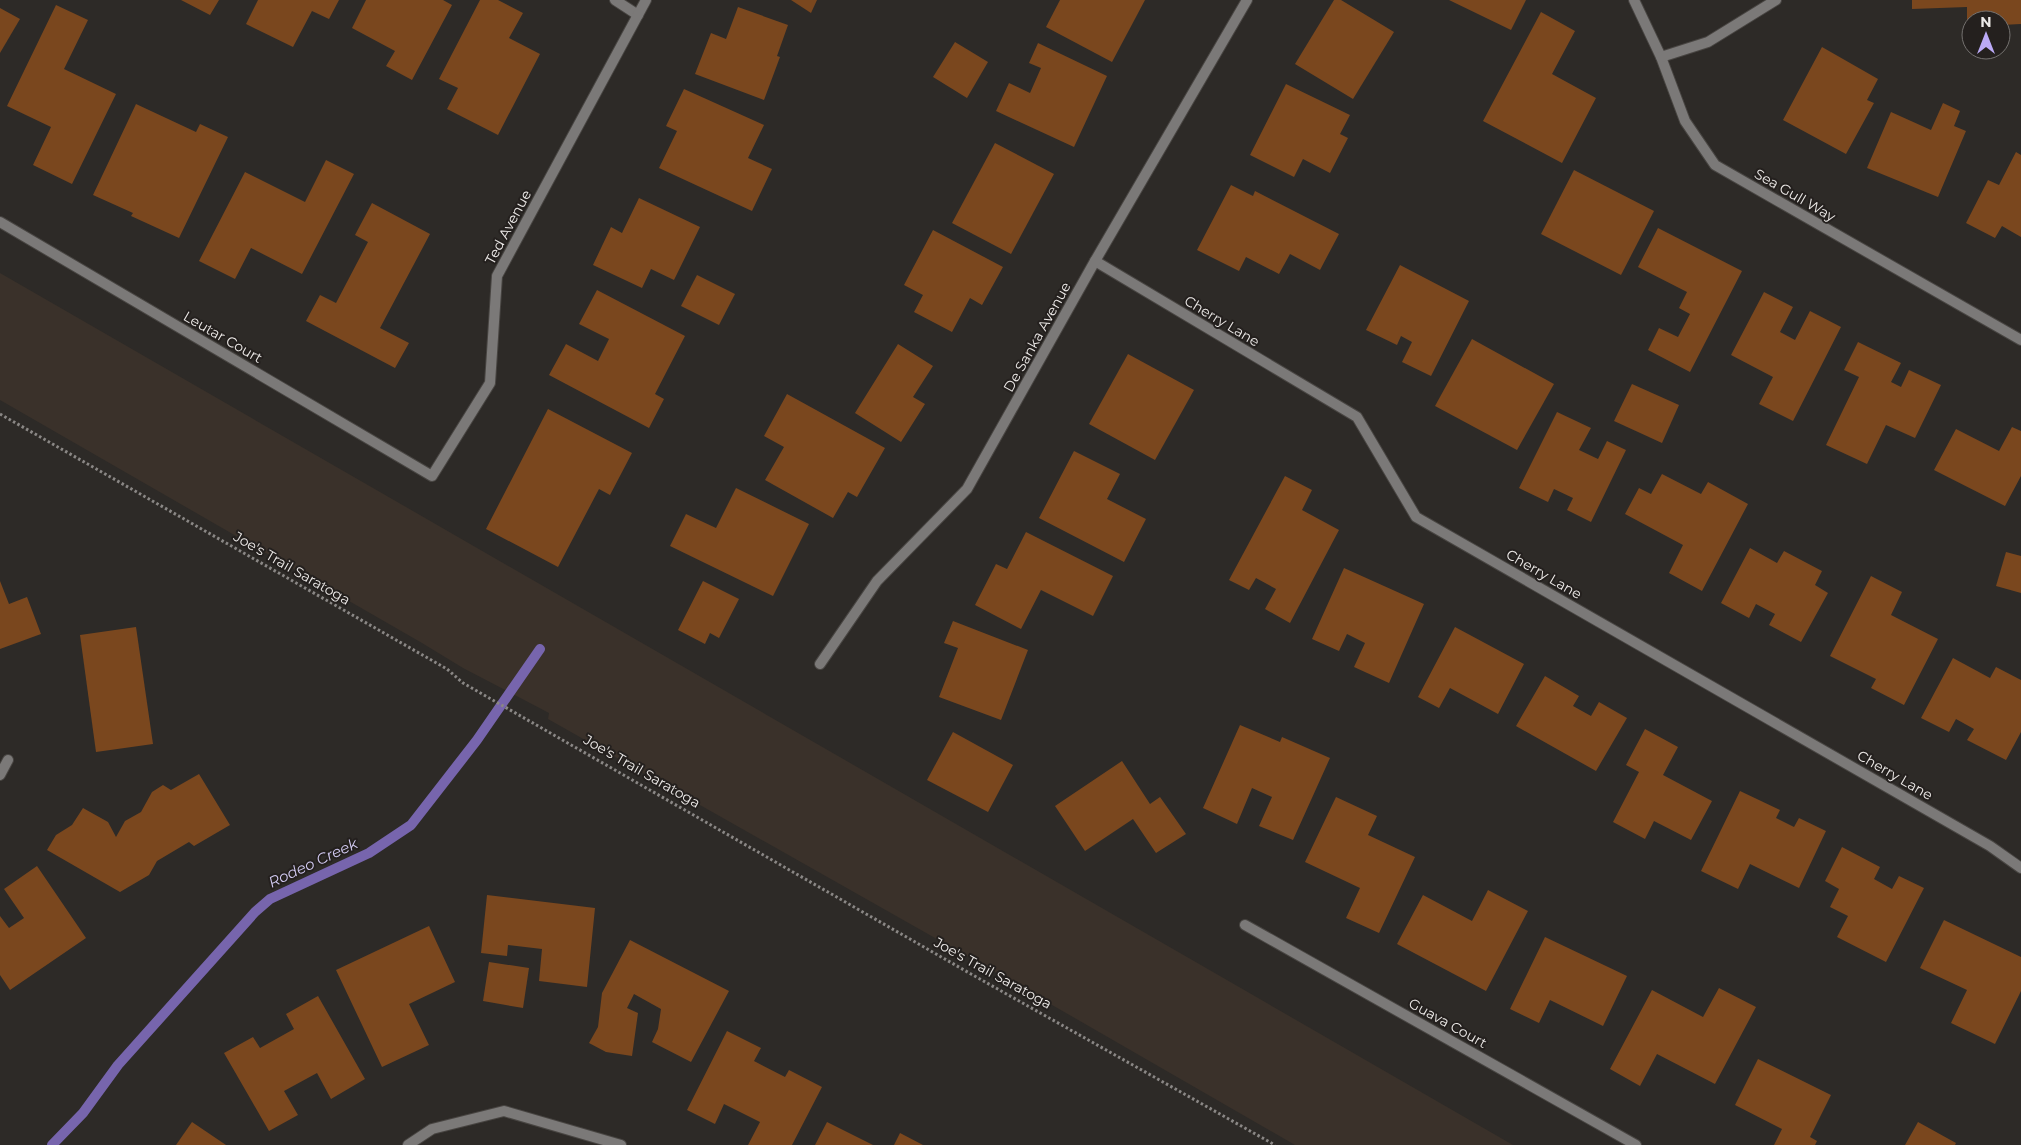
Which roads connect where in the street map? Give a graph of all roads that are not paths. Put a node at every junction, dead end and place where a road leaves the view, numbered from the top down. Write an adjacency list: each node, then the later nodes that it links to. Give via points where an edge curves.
1 (616, 0): 6 (street)
2 (646, 0): 6 (street, Ted Avenue)
3 (1247, 0): 9 (street, De Sanka Avenue)
4 (1634, 0): 7 (street, Sea Gull Way)
5 (1776, 0): 7 (street, via 1708,42)
6 (638, 15): 11 (street, Ted Avenue, via 498,276 490,383)
7 (1662, 58): 10 (street, Sea Gull Way, via 1685,121 1715,165)
8 (0, 222): 11 (street, Leutar Court)
9 (1095, 261): 12 (street, De Sanka Avenue, via 967,489 877,582); 15 (street, Cherry Lane, via 1357,417 1416,517 1990,846)
10 (2021, 340)
11 (432, 476)
12 (820, 664)
13 (8, 760): 14 (street)
14 (0, 774)
15 (2021, 868)
16 (1245, 925): 19 (street, Guava Court)
17 (408, 1145): 18 (street, via 432,1129 504,1111)
18 (621, 1145)
19 (1636, 1145)

